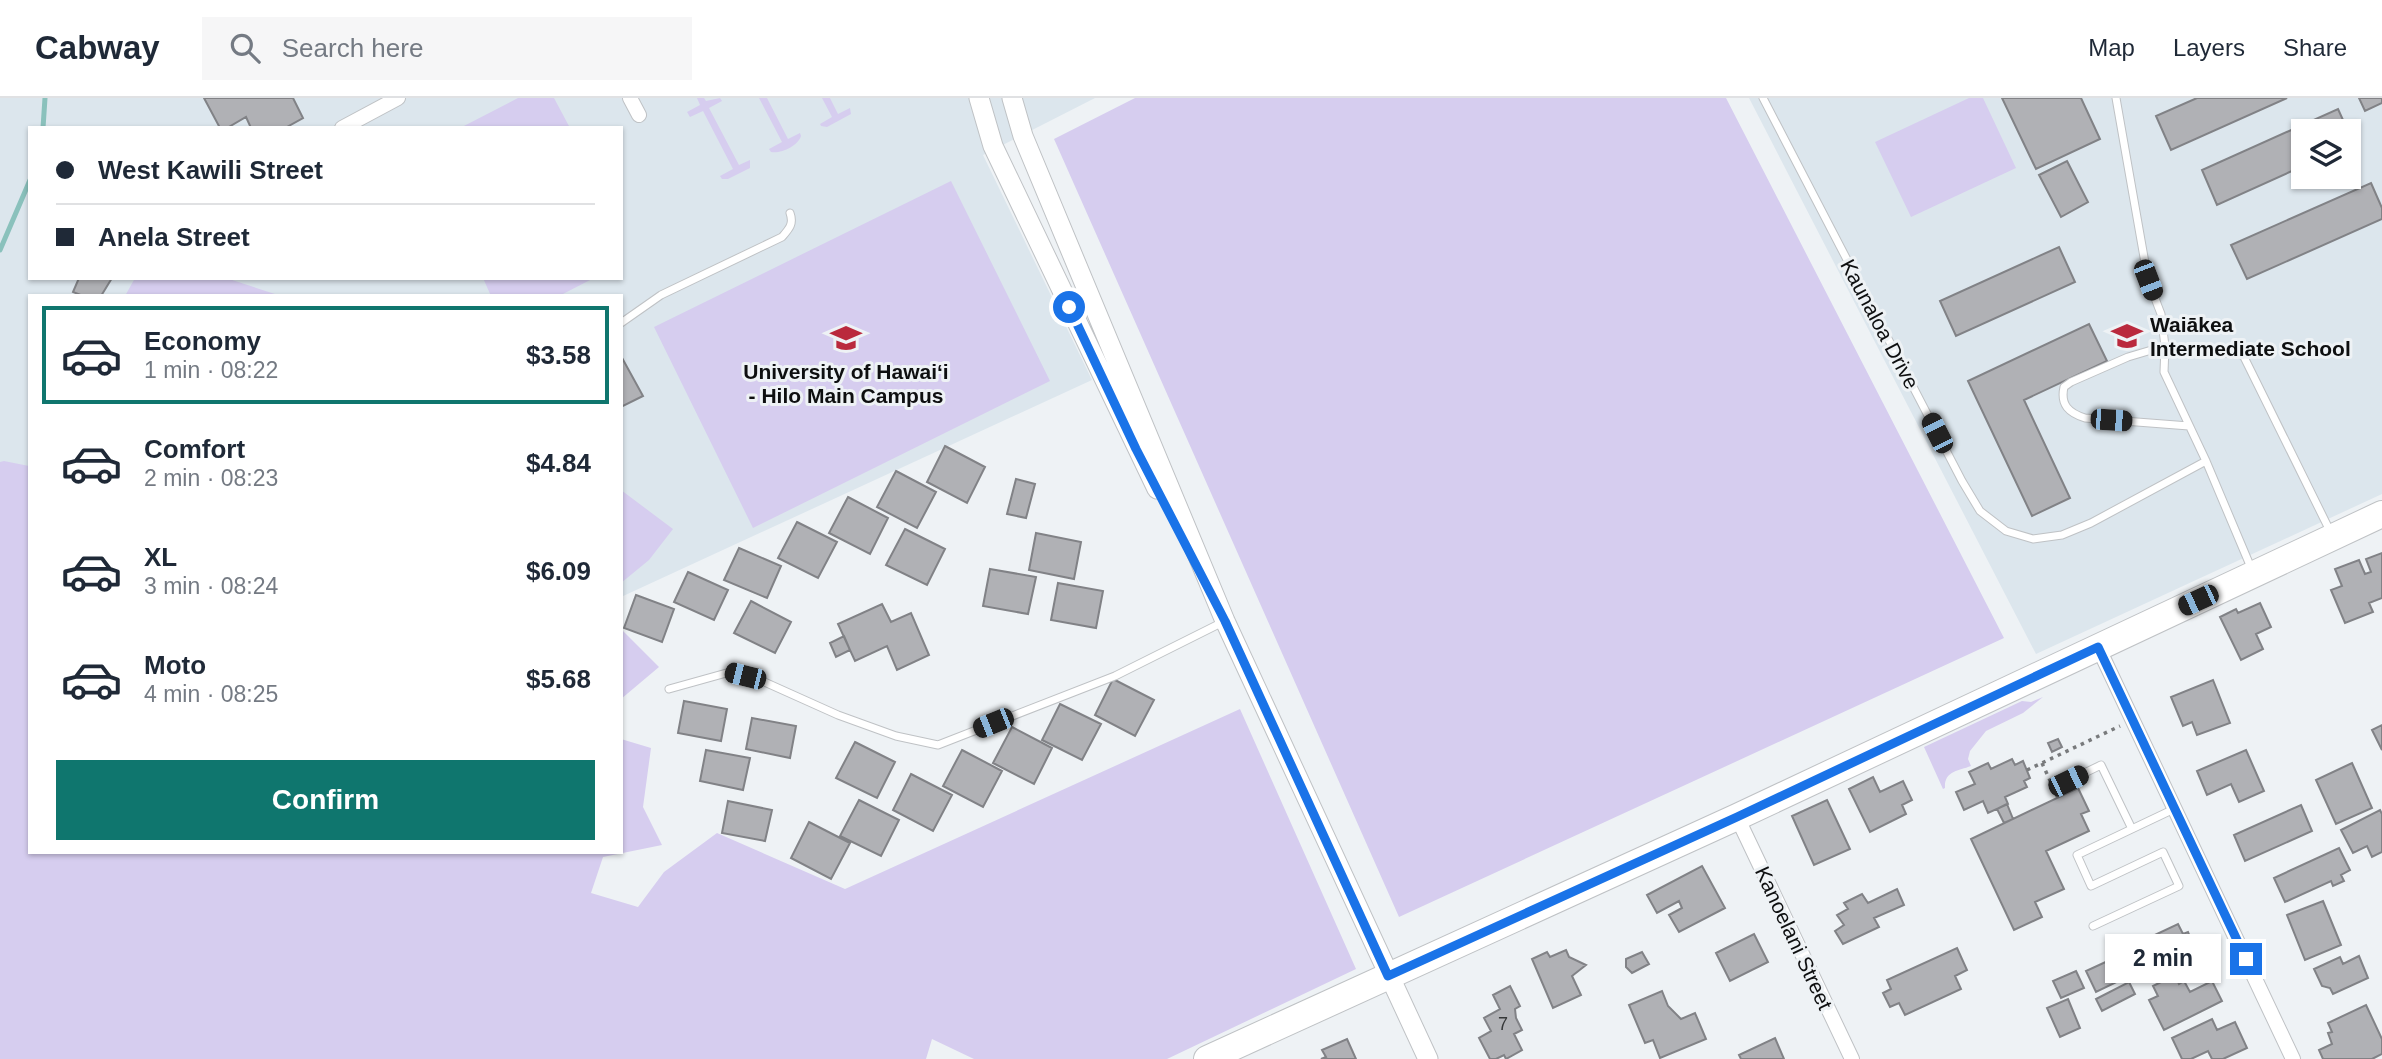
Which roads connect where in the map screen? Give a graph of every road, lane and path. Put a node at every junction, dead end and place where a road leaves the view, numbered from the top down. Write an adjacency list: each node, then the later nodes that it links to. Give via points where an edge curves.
1 (398, 98): 8 (street)
2 (630, 98): 7 (street)
3 (979, 98): 17 (street, via 993,146 1136,449)
4 (1012, 98): 17 (street, via 1023,136)
5 (1763, 98): 13 (lane, Kaunaloa Drive, via 1980,511 2006,531 2033,539 2062,535)
6 (2116, 98): 11 (lane, via 2148,280 2161,313)
7 (639, 115)
8 (346, 126)
9 (790, 213): 10 (lane, via 790,228 782,237 661,295)
10 (623, 322)
11 (2165, 346): 12 (lane, via 2164,372); 12 (lane, via 2071,382 2064,387 2064,404 2071,413 2085,418); 15 (lane, via 2243,355)
12 (2189, 426): 13 (lane)
13 (2206, 461): 16 (lane)
14 (2382, 514): 15 (highway)
15 (2333, 537): 16 (highway)
16 (2254, 574): 18 (highway)
17 (1225, 621): 19 (lane, via 1115,676 938,745 896,736 730,672); 29 (street)
18 (2098, 647): 20 (street); 26 (highway)
19 (669, 689)
20 (2133, 719): 21 (path); 25 (street)
21 (2042, 763): 22 (path); 24 (path)
22 (2027, 770)
23 (2068, 781): 27 (lane, via 2101,765)
24 (2059, 798)
25 (2175, 809): 27 (lane); 33 (street)
26 (1737, 817): 29 (highway); 32 (street, Kanoelani Street)
27 (2132, 829): 28 (lane, via 2077,855 2091,886 2163,852 2179,886)
28 (2093, 926)
29 (1388, 976): 30 (highway); 31 (street)
30 (1207, 1059)
31 (1428, 1059)
32 (1852, 1059)
33 (2293, 1059)

